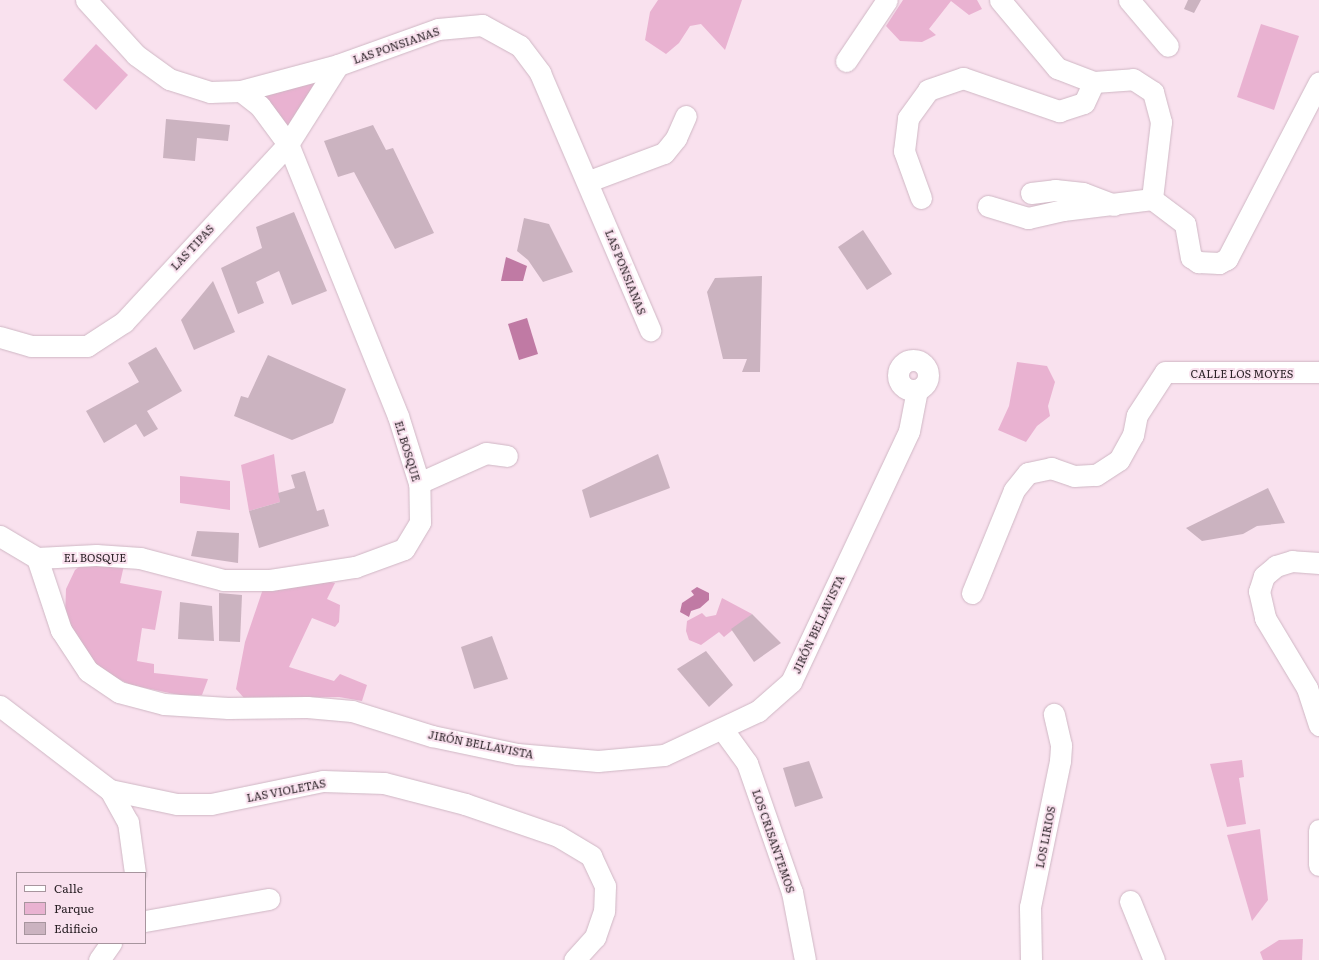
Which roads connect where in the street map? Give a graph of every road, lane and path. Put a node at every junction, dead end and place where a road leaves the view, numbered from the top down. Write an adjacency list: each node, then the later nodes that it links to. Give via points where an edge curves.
1 (887, 0): 6 (street)
2 (1000, 0): 8 (street, via 1057,68)
3 (1129, 0): 5 (street)
4 (95, 3): 10 (street, LAS PONSIANAS, via 136,55 169,79 210,92)
5 (1168, 46)
6 (846, 61)
7 (338, 65): 10 (street, LAS PONSIANAS); 12 (street, LAS TIPAS); 13 (street, LAS PONSIANAS, via 438,29 482,25 520,46 540,73)
8 (1094, 82): 15 (street, via 1084,103 1059,111 962,78 928,90 908,118 904,151); 16 (street, via 1133,79 1153,92 1161,122)
9 (1319, 82): 16 (street, via 1227,259 1211,264 1191,258 1185,224)
10 (241, 91): 12 (street, EL BOSQUE, via 260,106)
11 (686, 116): 13 (street, via 676,138 664,153)
12 (288, 144): 20 (street, LAS TIPAS, via 124,322 87,346 31,346); 24 (street, EL BOSQUE, via 398,416)
13 (589, 181): 19 (street, LAS PONSIANAS)
14 (1031, 193): 17 (street, via 1056,190 1083,193 1097,196)
15 (921, 198)
16 (1152, 199): 17 (street)
17 (1114, 205): 18 (street, via 1063,210 1028,218)
18 (988, 206)
19 (650, 330)
20 (0, 338)
21 (1319, 372): 28 (street, CALLE LOS MOYES, via 1165,372 1137,415 1133,435 1119,460 1096,474 1074,476 1051,468 1028,473 1014,490)
22 (917, 390): 32 (street, JIRÓN BELLAVISTA, via 909,431 791,682 758,711)
23 (507, 456): 24 (street, via 486,453)
24 (419, 483): 26 (street, EL BOSQUE, via 420,522 404,549 355,567 270,580 223,580 140,558 96,555)
25 (0, 536): 26 (street)
26 (37, 558): 32 (street, JIRÓN BELLAVISTA, via 61,630 88,671 119,692 164,704 228,708 307,707 352,711 432,736 517,754 598,761 664,755)
27 (1319, 563): 31 (street, via 1292,561 1276,566 1264,576 1259,591 1264,618 1307,688)
28 (972, 592)
29 (0, 706): 33 (street, LAS VIOLETAS)
30 (1054, 714): 44 (street, LOS LIRIOS, via 1061,745 1060,761 1030,907)
31 (1319, 725)
32 (723, 730): 43 (street, LOS CRISANTEMOS, via 749,770 792,892)
33 (110, 790): 36 (street, via 128,822); 42 (street, LAS VIOLETAS, via 177,804 211,804 323,781 384,783 465,804 558,836 591,856 604,886 604,911 595,937)
34 (1319, 830): 35 (street)
35 (1319, 865)
36 (135, 872)
37 (269, 899): 39 (street)
38 (1130, 901): 45 (street)
39 (146, 921)
40 (111, 944): 41 (street)
41 (99, 960)
42 (574, 960)
43 (805, 960)
44 (1031, 960)
45 (1154, 960)

